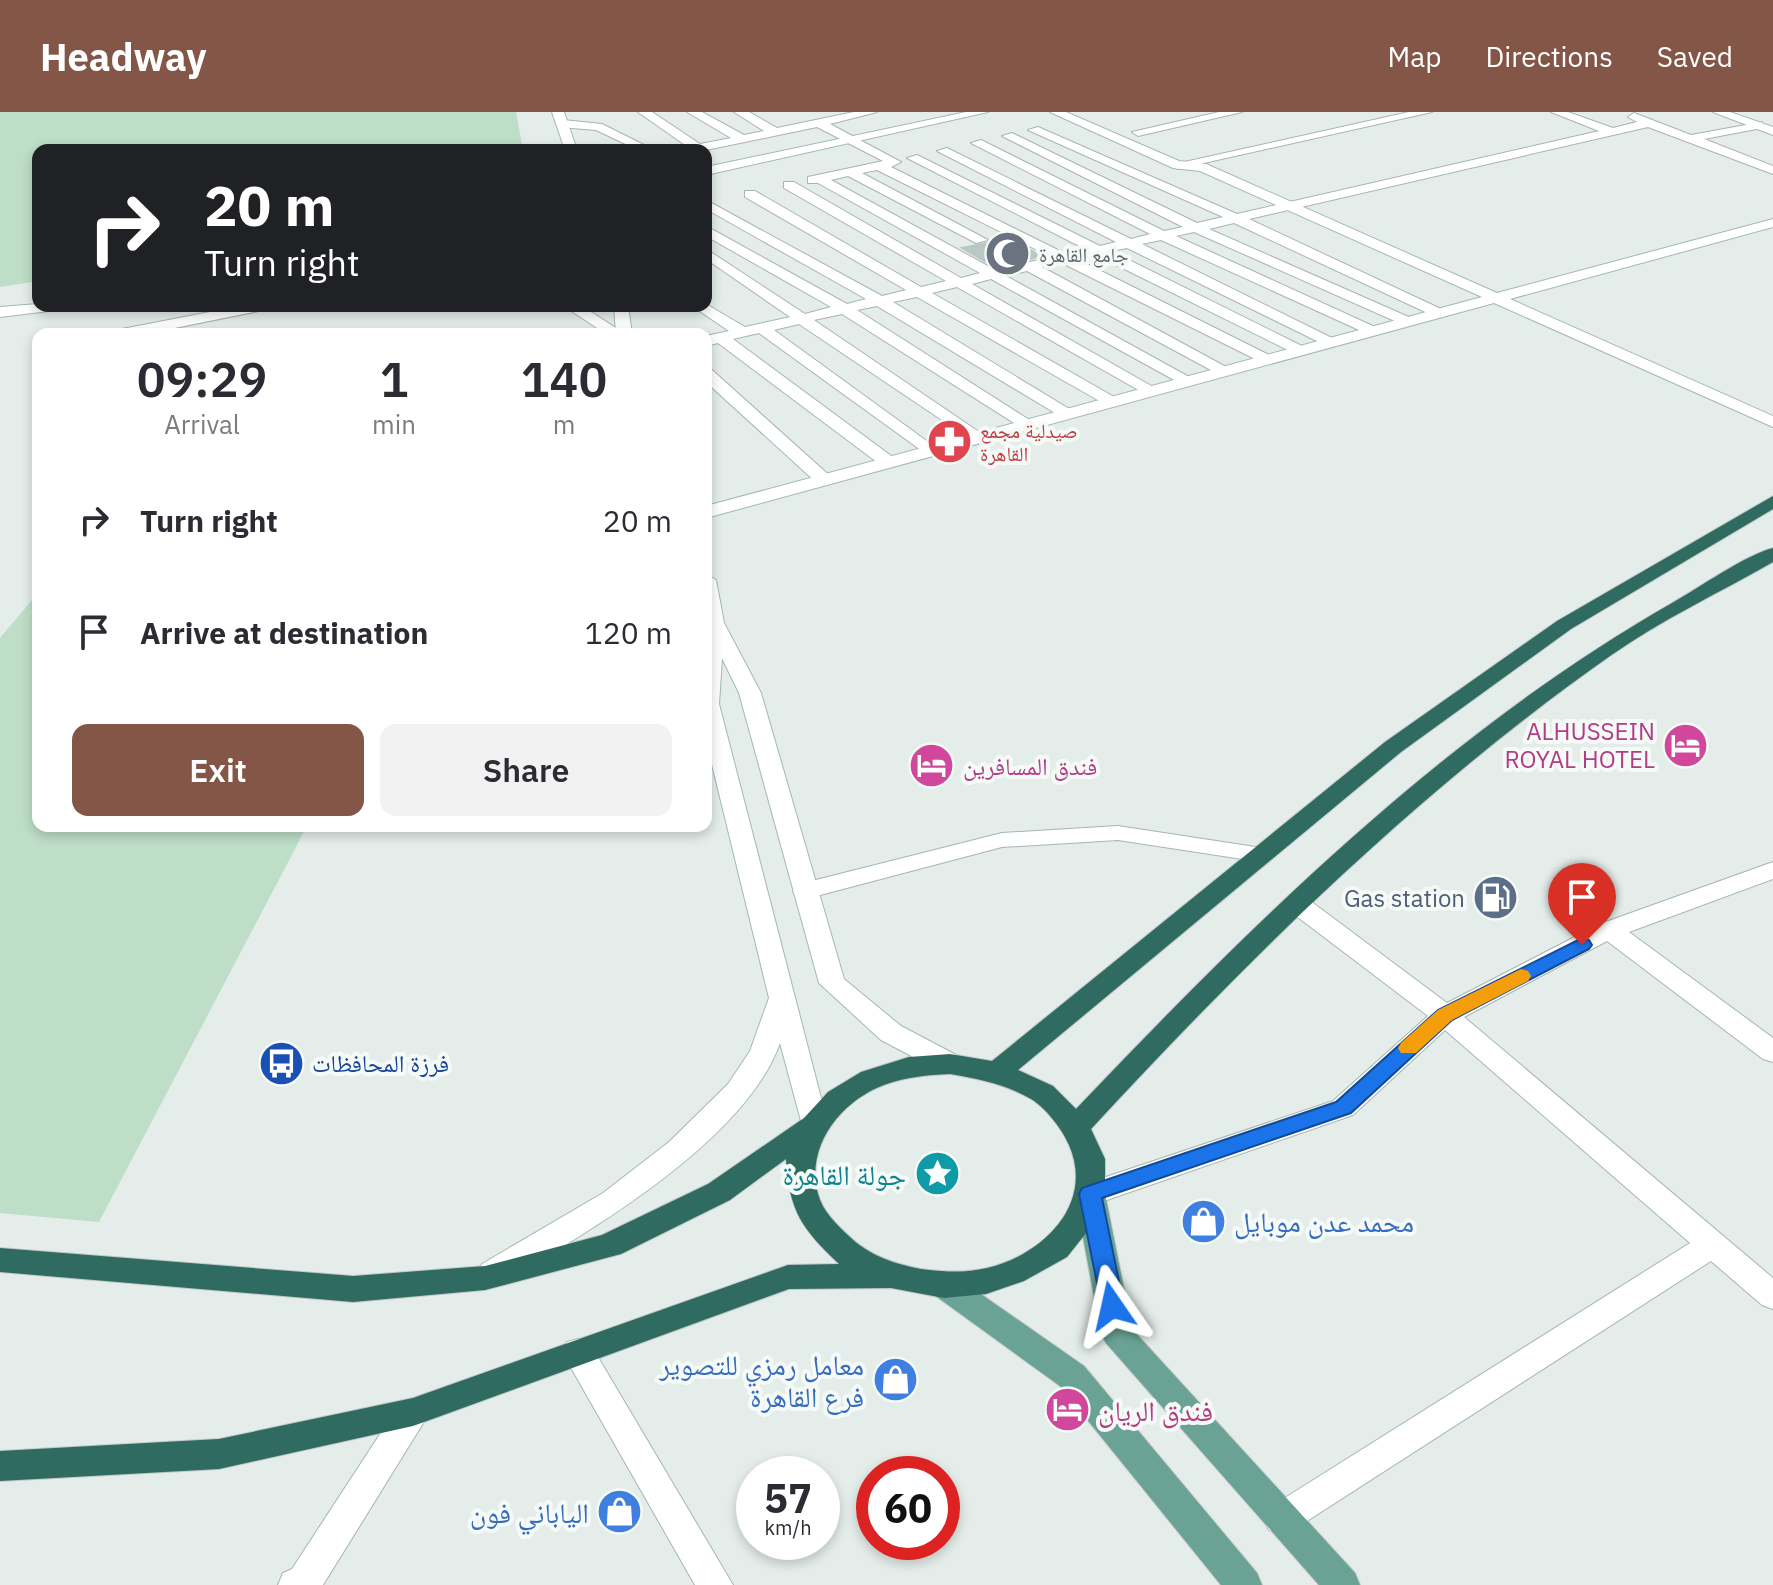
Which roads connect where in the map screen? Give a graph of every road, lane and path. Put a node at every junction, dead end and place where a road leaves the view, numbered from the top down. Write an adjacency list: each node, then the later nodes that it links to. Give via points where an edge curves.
1 (644, 112): 30 (street)
2 (693, 112): 25 (street)
3 (740, 112): 22 (street)
4 (868, 112): 12 (street)
5 (982, 112): 26 (street)
6 (1056, 112): 15 (street)
7 (1236, 112): 35 (street, via 1132,130)
8 (1426, 112): 35 (street)
9 (1557, 112): 20 (street)
10 (1621, 112): 16 (street)
11 (1719, 112): 17 (street)
12 (824, 117): 18 (street); 26 (street)
13 (561, 118): 28 (street); 29 (street)
14 (791, 119): 18 (street)
15 (1076, 121): 19 (street); 35 (street, via 1177,165)
16 (1648, 123): 20 (street); 24 (street)
17 (1758, 125): 21 (street); 24 (street)
18 (804, 126): 22 (street)
19 (1034, 130): 23 (street); 44 (street)
20 (1611, 131): 43 (street)
21 (1773, 131)
22 (775, 132): 25 (street)
23 (1008, 136): 27 (street); 46 (street)
24 (1692, 138): 38 (street)
25 (742, 139): 31 (street)
26 (850, 139): 34 (street); 37 (street)
27 (977, 143): 32 (street); 48 (street)
28 (569, 144)
29 (635, 144)
30 (687, 144)
31 (712, 145)
32 (943, 151): 33 (street); 50 (street)
33 (913, 158): 34 (street); 51 (street)
34 (895, 162): 36 (street)
35 (1202, 163): 43 (street)
36 (880, 166): 39 (street); 53 (street)
37 (712, 170)
38 (1773, 170)
39 (850, 172): 40 (street); 49 (street)
40 (820, 179): 41 (street); 55 (street)
41 (789, 185): 56 (street); 57 (street, via 743,195)
42 (712, 203): 59 (street)
43 (1284, 205): 44 (street); 58 (street)
44 (1233, 217): 46 (street); 66 (street)
45 (1773, 223): 58 (street)
46 (1192, 226): 48 (street); 68 (street)
47 (712, 233): 61 (street)
48 (1160, 234): 50 (street); 72 (street)
49 (981, 240)
50 (1126, 242): 51 (street); 75 (street)
51 (1096, 249): 53 (street); 76 (street)
52 (712, 257): 67 (street)
53 (1065, 257): 54 (street); 77 (street)
54 (1027, 265): 55 (street); 78 (street)
55 (992, 274): 56 (street); 80 (street)
56 (958, 282): 57 (street); 81 (street)
57 (922, 292): 59 (street); 82 (street)
58 (1492, 297): 66 (street); 84 (street)
59 (880, 301): 61 (street); 83 (street)
60 (32, 309): 62 (street)
61 (845, 309): 67 (street); 85 (street)
62 (0, 312)
63 (234, 312): 69 (street)
64 (581, 312): 70 (street)
65 (709, 312): 73 (street)
66 (1436, 312): 68 (street)
67 (804, 318): 71 (street); 86 (street)
68 (1406, 321): 72 (street)
69 (152, 328)
70 (607, 328)
71 (762, 328): 73 (street); 87 (street)
72 (1370, 330): 75 (street)
73 (742, 332): 74 (street)
74 (713, 339): 88 (street)
75 (1329, 342): 76 (street)
76 (1298, 350): 77 (street)
77 (1265, 359): 78 (street)
78 (1222, 371): 80 (street)
79 (712, 378): 89 (street)
80 (1185, 381): 81 (street)
81 (1149, 391): 82 (street)
82 (1110, 402): 83 (street)
83 (1065, 414): 85 (street)
84 (1773, 422)
85 (1025, 425): 86 (street)
86 (976, 438): 87 (street)
87 (929, 451): 88 (street)
88 (888, 462): 89 (street)
89 (824, 480): 91 (street)
90 (1773, 501): 97 (highway, via 1564,625 1393,747)
91 (712, 510)
92 (1773, 554): 100 (highway, via 1605,650 1444,771)
93 (712, 612): 94 (street)
94 (714, 623): 95 (street); 99 (street, via 750,693)
95 (712, 650)
96 (712, 720): 102 (street)
97 (1262, 855): 99 (street, via 1118,833 1002,840); 106 (highway)
98 (1772, 872): 101 (street)
99 (805, 891): 105 (street, via 832,983 891,1033)
100 (1296, 903): 103 (street); 108 (highway)
101 (1609, 930): 103 (street); 104 (street)
102 (783, 995): 107 (street); 113 (street, via 763,1052 738,1091 679,1150 614,1201)
103 (1445, 1015): 109 (street, via 1343,1108); 110 (street)
104 (1773, 1052)
105 (950, 1064): 106 (highway); 107 (highway, via 909,1067 871,1079 838,1099)
106 (997, 1072): 108 (highway, via 1043,1093)
107 (814, 1125): 112 (highway, via 801,1158 803,1194 820,1227 850,1256); 113 (highway, via 719,1192 610,1245)
108 (1076, 1127): 109 (highway, via 1090,1159)
109 (1090, 1194): 114 (highway, via 1079,1223 1056,1248 1024,1269 986,1281); 119 (main road, via 1117,1334)
110 (1713, 1244): 115 (street); 119 (street)
111 (0, 1260): 113 (highway, via 353,1289)
112 (891, 1276): 114 (highway); 116 (highway, via 788,1277)
113 (485, 1278)
114 (944, 1285): 120 (main road, via 1072,1376)
115 (1773, 1296)
116 (578, 1352): 117 (highway); 122 (street)
117 (413, 1412): 118 (highway, via 219,1454); 121 (street)
118 (0, 1466)
119 (1281, 1519): 123 (main road)
120 (1231, 1581)
121 (303, 1584)
122 (715, 1585)
123 (1342, 1585)

